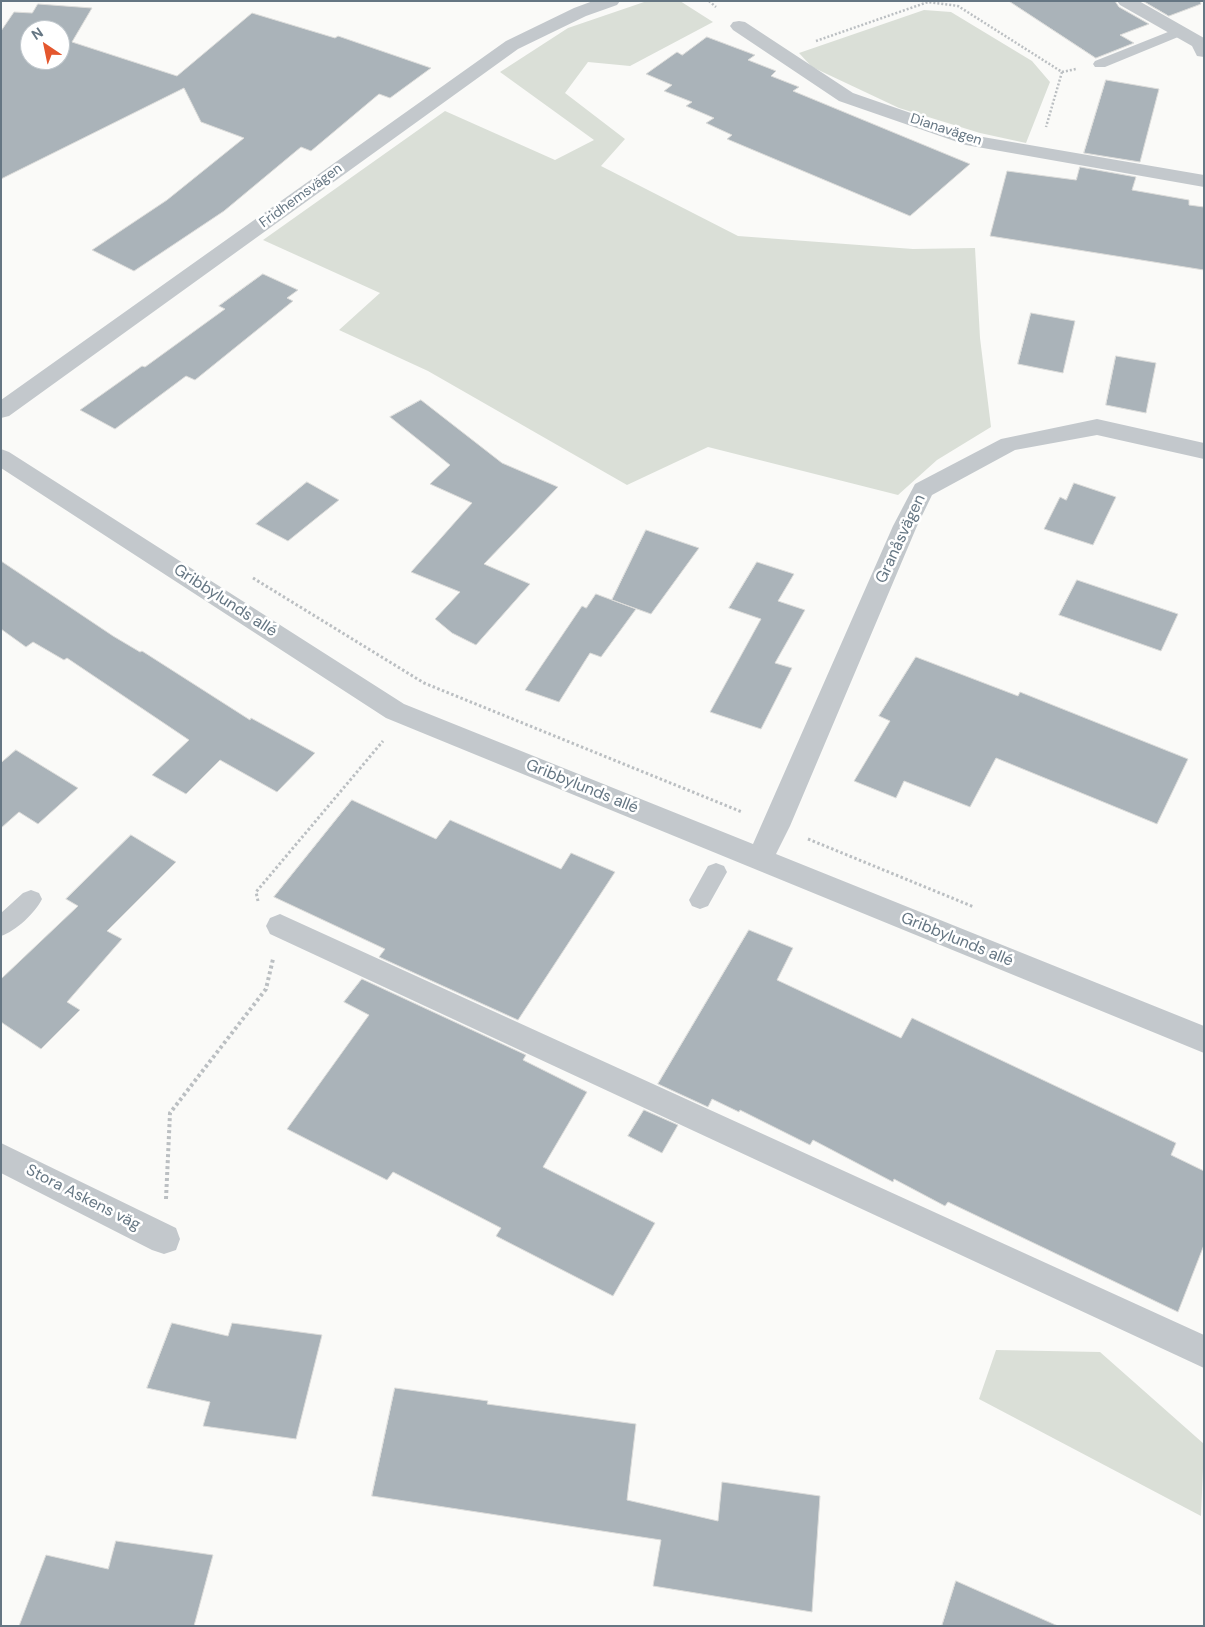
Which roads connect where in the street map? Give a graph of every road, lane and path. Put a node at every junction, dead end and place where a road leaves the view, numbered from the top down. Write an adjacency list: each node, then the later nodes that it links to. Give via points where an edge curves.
1 (611, 1): 12 (street, Fridhemsvägen, via 580,12 512,45)
2 (951, 1): 4 (path)
3 (1126, 1): 6 (street)
4 (958, 6): 8 (path, via 928,2); 10 (path, via 1062,72)
5 (739, 26): 8 (street, Dianavägen)
6 (1178, 32): 7 (street); 9 (lane)
7 (1202, 45)
8 (780, 53): 10 (street, Dianavägen, via 846,97 973,141)
9 (1100, 64)
10 (1039, 152): 11 (street, Dianavägen)
11 (1204, 181)
12 (1, 411)
13 (1204, 451): 17 (street, Granåsvägen, via 1097,427 1009,444 922,490)
14 (1, 456): 18 (street, Gribbylunds allé, via 395,711)
15 (245, 573): 17 (path, via 424,683)
16 (387, 737): 23 (path, via 256,892 262,913)
17 (776, 826): 18 (street, Granåsvägen); 22 (path)
18 (759, 859): 25 (street, Gribbylunds allé)
19 (716, 872): 21 (lane)
20 (31, 899): 24 (lane)
21 (700, 900)
22 (976, 908)
23 (280, 926): 27 (path, via 266,989 170,1113); 28 (street)
24 (1, 927)
25 (1204, 1040)
26 (1, 1157): 27 (street, Stora Askens väg)
27 (164, 1240)
28 (1204, 1352)

